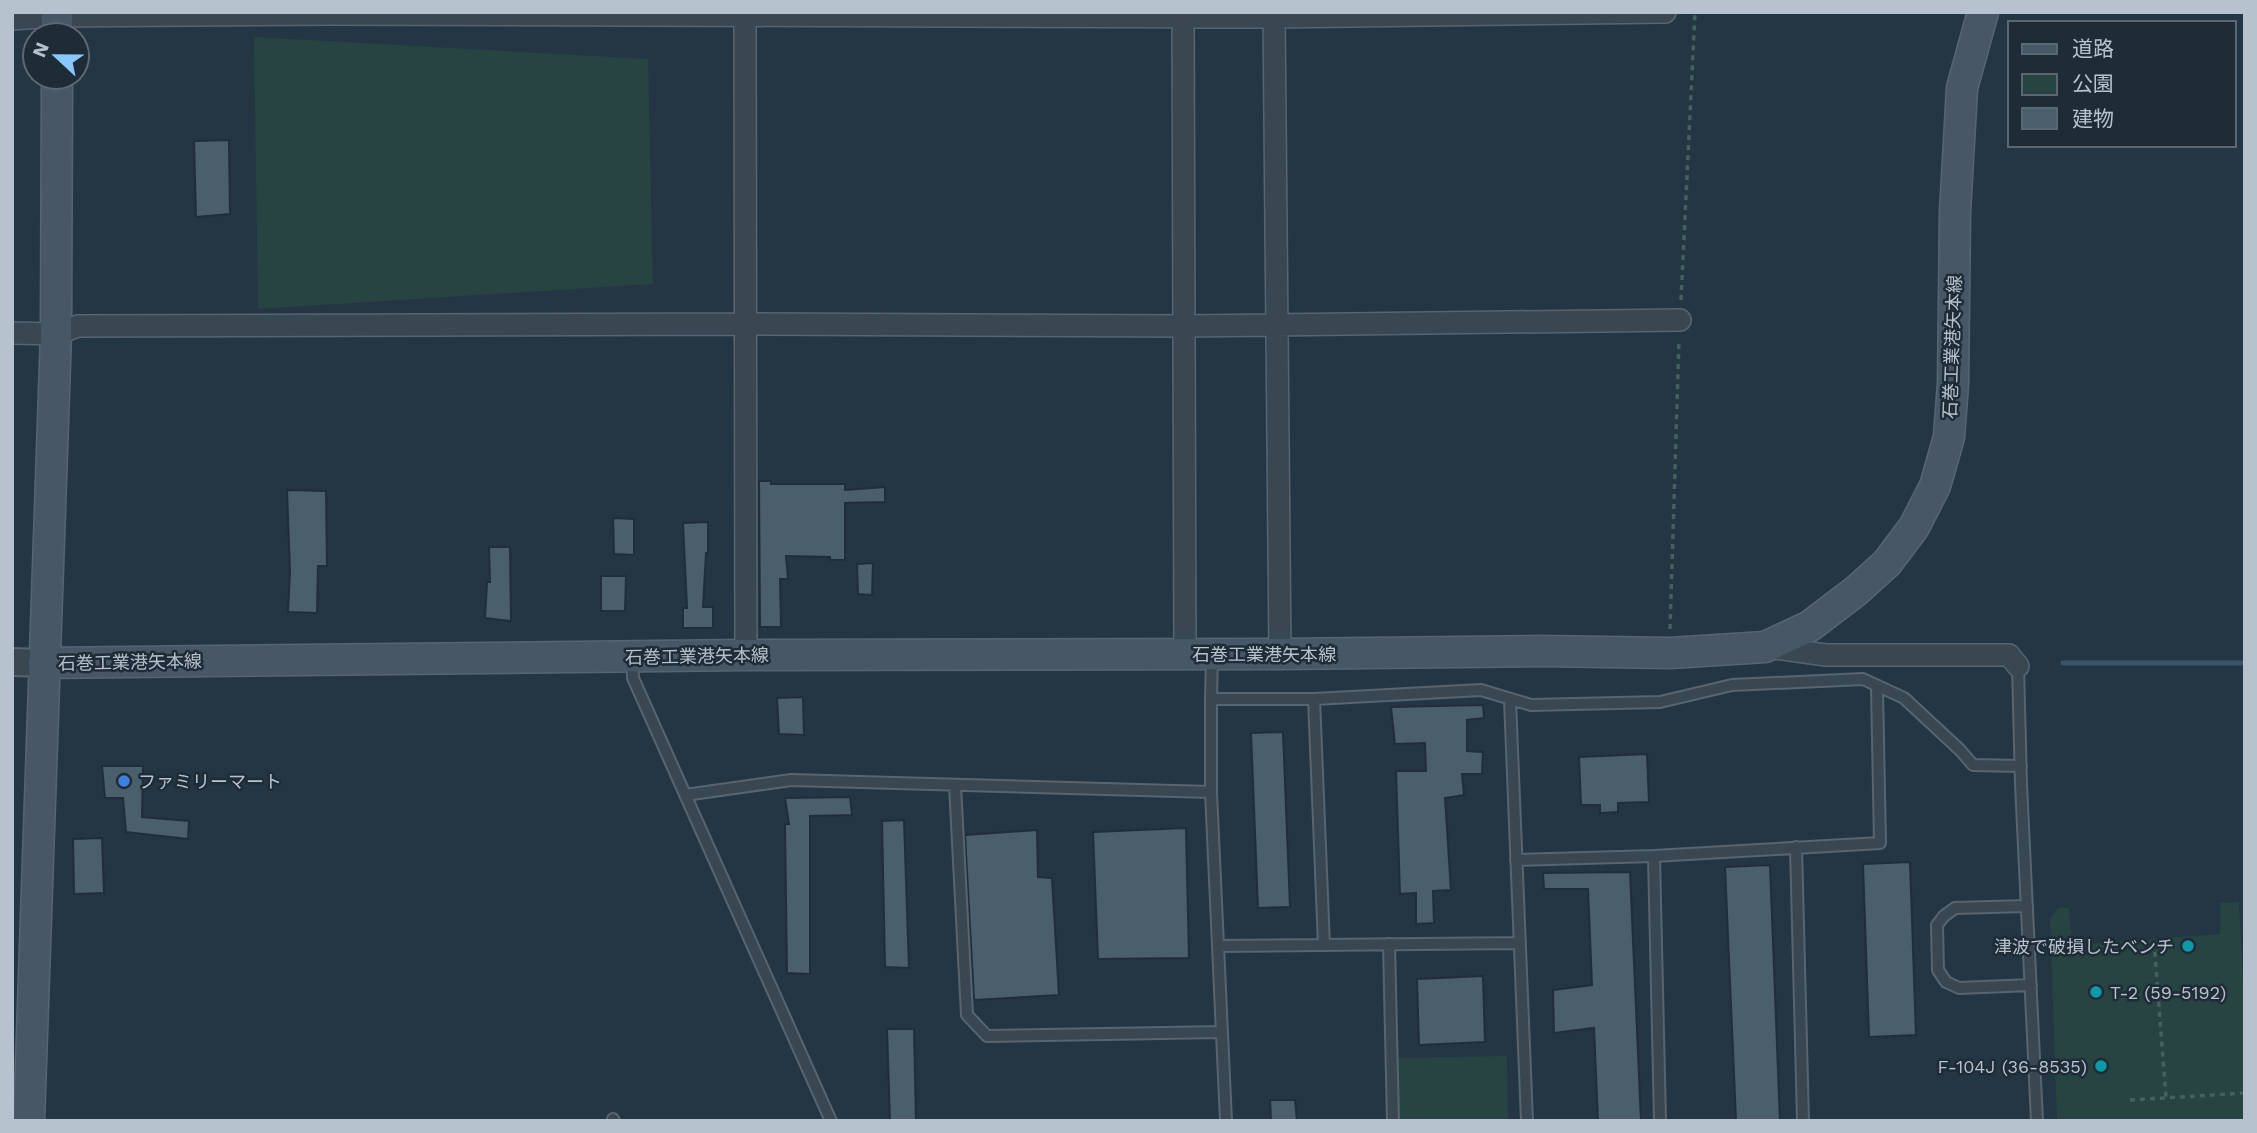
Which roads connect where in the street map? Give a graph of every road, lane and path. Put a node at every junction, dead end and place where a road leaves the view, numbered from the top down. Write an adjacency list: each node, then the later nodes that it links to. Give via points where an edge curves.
1 (1665, 12): 8 (street)
2 (1983, 12): 18 (main road, 石巻工業港矢本線, via 1962,88 1953,384 1949,437 1935,486 1914,527 1887,563 1810,626)
3 (331, 13): 4 (street); 5 (street)
4 (231, 14): 10 (street)
5 (433, 14): 7 (street)
6 (1183, 14): 7 (street); 8 (street); 14 (street)
7 (745, 15): 13 (street)
8 (1274, 15): 15 (street)
9 (12, 19): 10 (street)
10 (57, 21)
11 (57, 91): 17 (main road, 石巻工業港矢本線)
12 (1680, 320): 15 (street)
13 (745, 324): 14 (street); 17 (street, via 78,326); 19 (street)
14 (1184, 326): 15 (street); 20 (street)
15 (1275, 326): 21 (street)
16 (12, 334): 17 (street)
17 (56, 334): 24 (main road, 石巻工業港矢本線)
18 (1765, 647): 21 (main road, 石巻工業港矢本線, via 1670,653); 25 (street, via 1826,655 2009,654)
19 (746, 654): 20 (main road, 石巻工業港矢本線); 22 (main road, 石巻工業港矢本線)
20 (1199, 654): 21 (main road, 石巻工業港矢本線); 27 (lane)
21 (1280, 654)
22 (632, 656): 24 (main road, 石巻工業港矢本線); 33 (lane, via 633,678)
23 (12, 662): 24 (street)
24 (44, 663): 48 (main road, 石巻工業港矢本線)
25 (2018, 666): 30 (lane)
26 (1877, 687): 29 (lane, via 1863,680 1732,685 1660,702 1531,705); 30 (lane, via 1904,698 1973,765); 34 (lane, via 1880,844)
27 (1211, 699): 28 (lane); 32 (lane)
28 (1314, 699): 29 (lane, via 1481,690); 41 (lane)
29 (1510, 700): 36 (lane)
30 (2021, 766): 37 (lane)
31 (954, 785): 32 (lane); 33 (lane, via 791,780); 44 (lane, via 967,1014 986,1036)
32 (1211, 792): 42 (lane)
33 (685, 795): 49 (lane)
34 (1796, 847): 35 (lane); 54 (lane)
35 (1654, 856): 36 (lane); 53 (lane)
36 (1516, 860): 39 (lane)
37 (2027, 906): 43 (lane); 43 (lane, via 1955,908 1937,925 1938,970 1946,982 1959,988)
38 (2154, 942): 46 (path)
39 (1520, 943): 40 (lane); 52 (lane)
40 (1389, 944): 41 (lane); 51 (lane)
41 (1324, 945): 42 (lane)
42 (1218, 946): 44 (lane)
43 (2031, 985): 55 (lane)
44 (1222, 1032): 50 (lane)
45 (2245, 1093): 46 (path)
46 (2166, 1097): 47 (path)
47 (2130, 1100)
48 (29, 1121)
49 (831, 1121)
50 (1226, 1121)
51 (1393, 1121)
52 (1527, 1121)
53 (1660, 1121)
54 (1802, 1121)
55 (2036, 1121)

